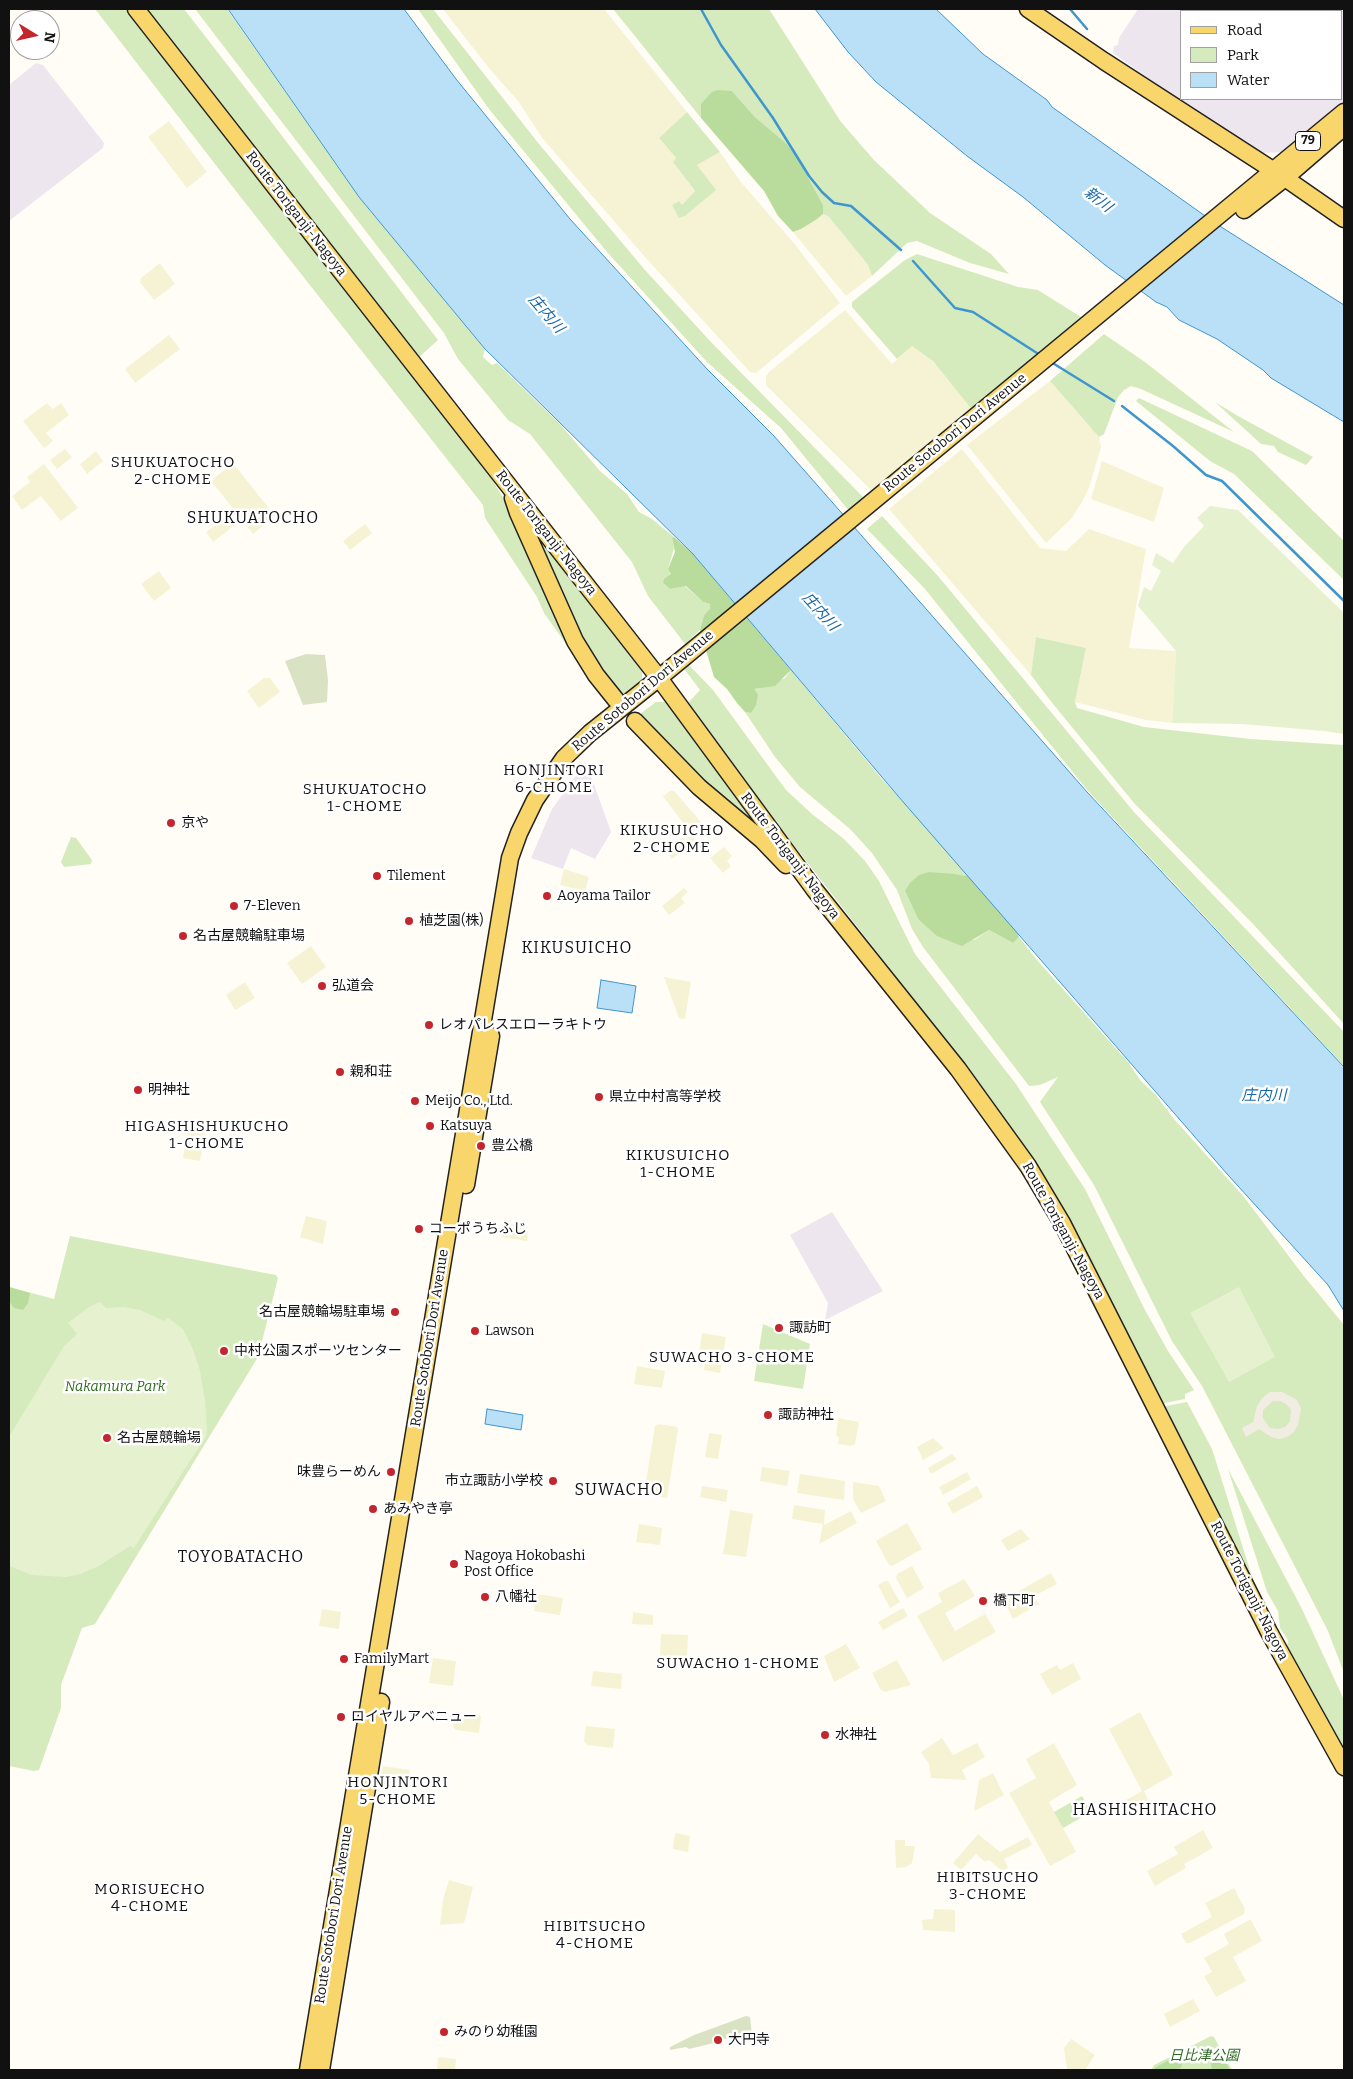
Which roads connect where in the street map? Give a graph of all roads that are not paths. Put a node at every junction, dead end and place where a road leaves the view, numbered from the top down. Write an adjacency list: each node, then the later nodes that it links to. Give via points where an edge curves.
1 (136, 9): 7 (main road, Route Toriganji-Nagoya)
2 (1028, 9): 5 (main road)
3 (1344, 112): 5 (main road, 79)
4 (1344, 127): 5 (main road, 79)
5 (1279, 174): 6 (main road); 8 (main road, Route Sotobori Dori Avenue)
6 (1344, 218)
7 (510, 487): 8 (main road, Route Toriganji-Nagoya); 9 (main road, via 518,514 575,641)
8 (665, 680): 11 (main road, Route Toriganji-Nagoya); 13 (main road, Route Sotobori Dori Avenue, via 590,733 564,758 535,800 510,858); 14 (main road, Route Sotobori Dori Avenue, via 572,766 543,806 520,859)
9 (616, 700)
10 (635, 720): 11 (main road, via 699,787)
11 (814, 889): 12 (main road, Route Toriganji-Nagoya, via 958,1069 1028,1166 1062,1223 1269,1632)
12 (1344, 1767)
13 (308, 2070)
14 (321, 2070)

